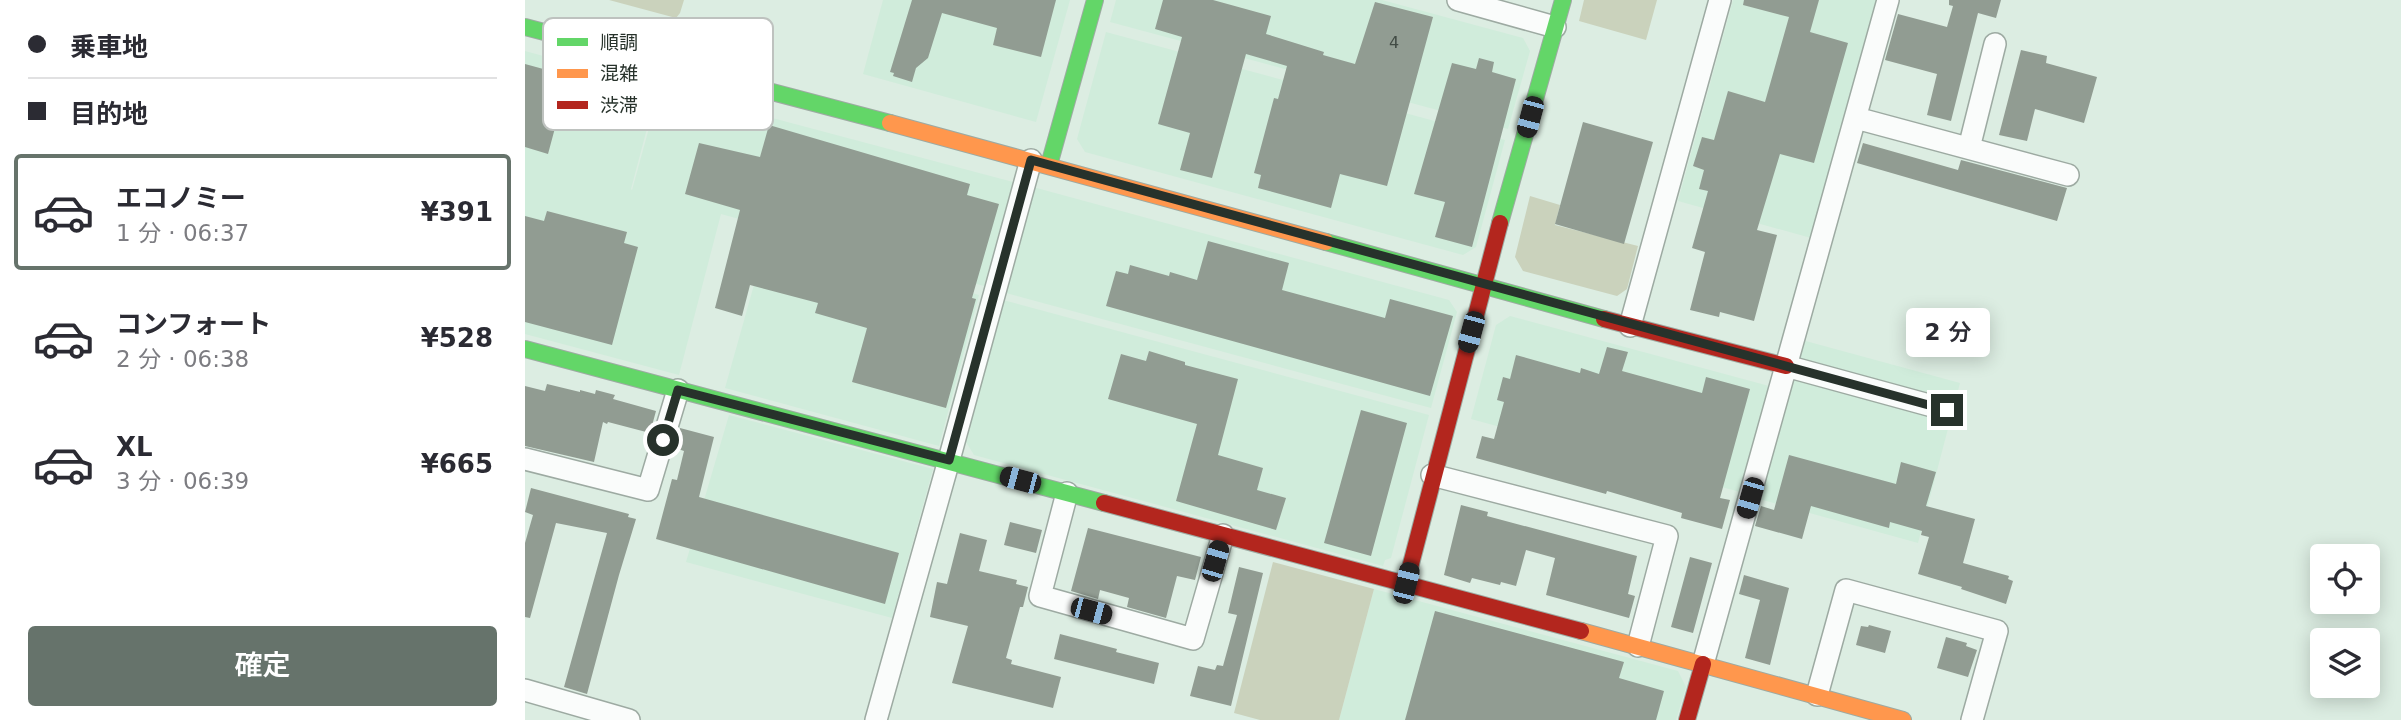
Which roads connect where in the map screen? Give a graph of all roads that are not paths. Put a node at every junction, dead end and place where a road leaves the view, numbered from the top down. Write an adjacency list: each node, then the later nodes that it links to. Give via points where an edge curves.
1 (1095, 0): 13 (street)
2 (1458, 0): 7 (street)
3 (1563, 0): 7 (street)
4 (1720, 0): 16 (street)
5 (1888, 0): 11 (street)
6 (525, 27): 8 (street)
7 (1555, 27): 15 (street)
8 (543, 32)
9 (1995, 44): 12 (street)
10 (773, 92): 13 (street)
11 (1856, 118): 12 (street); 18 (street)
12 (1969, 148): 14 (street)
13 (1040, 163): 15 (street); 22 (street)
14 (2068, 175)
15 (1483, 284): 16 (street); 23 (street)
16 (1630, 326): 18 (street)
17 (525, 349): 19 (street)
18 (1786, 366): 20 (street); 28 (street)
19 (678, 390): 21 (street, via 648,490); 22 (street)
20 (1947, 410)
21 (525, 458)
22 (949, 460): 24 (street); 32 (street)
23 (1432, 475): 26 (street); 27 (street, via 1667,536)
24 (1067, 493): 25 (street); 25 (street, via 1040,596 1193,639)
25 (1223, 535): 26 (street)
26 (1406, 583): 27 (street)
27 (1637, 646): 28 (street)
28 (1703, 664): 30 (street); 33 (street)
29 (525, 690): 31 (street)
30 (1817, 695): 34 (street); 35 (street, via 1846,590 1997,631)
31 (629, 720)
32 (876, 720)
33 (1687, 720)
34 (1903, 720)
35 (1972, 720)

